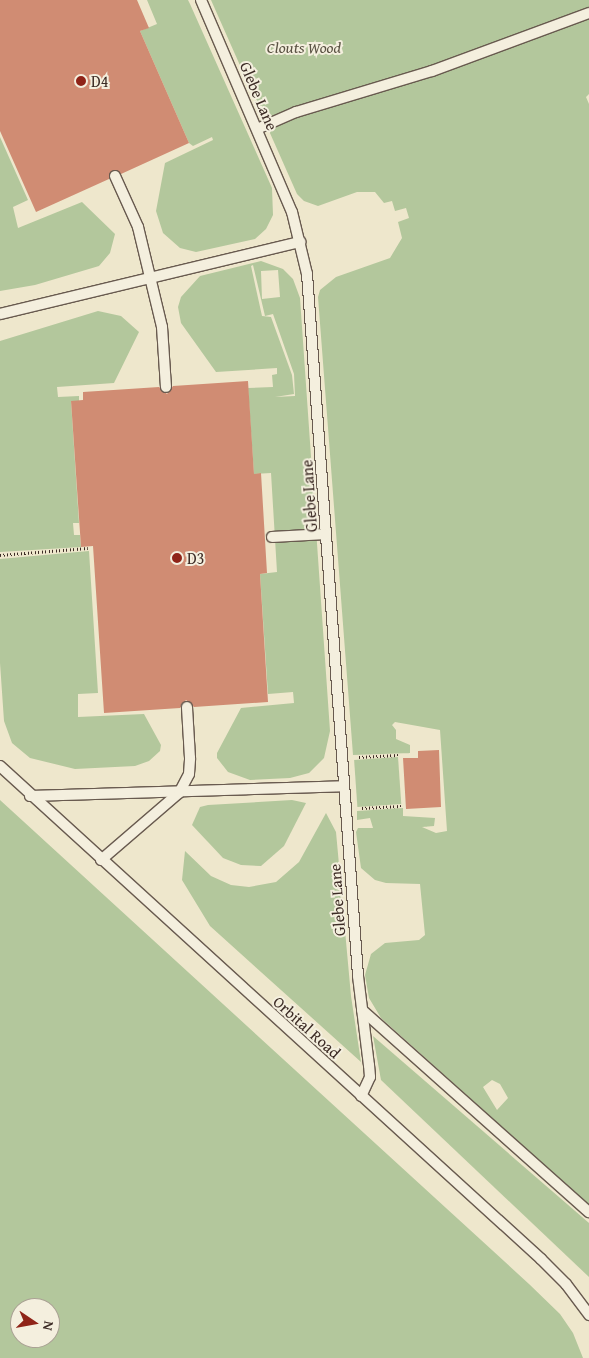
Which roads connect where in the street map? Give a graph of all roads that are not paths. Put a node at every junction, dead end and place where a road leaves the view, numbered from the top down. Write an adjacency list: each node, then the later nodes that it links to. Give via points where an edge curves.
1 (201, 0): 3 (lane, Glebe Lane)
2 (589, 13): 3 (lane, via 432,71 296,112)
3 (257, 129): 5 (lane, Glebe Lane, via 292,212)
4 (115, 176): 6 (lane, via 138,227)
5 (300, 242): 6 (lane); 9 (lane, Glebe Lane, via 310,300)
6 (150, 278): 7 (lane); 8 (lane, via 162,327)
7 (0, 314)
8 (166, 387)
9 (326, 534): 10 (lane); 13 (lane, Glebe Lane)
10 (272, 537)
11 (187, 707): 14 (lane, via 189,766)
12 (0, 766): 15 (lane, Orbital Road)
13 (344, 786): 14 (lane); 17 (lane, Glebe Lane)
14 (179, 793): 15 (lane); 16 (lane)
15 (30, 796): 16 (lane, Orbital Road)
16 (100, 860): 18 (lane, Orbital Road)
17 (362, 1010): 18 (lane, Glebe Lane, via 370,1077); 19 (lane)
18 (361, 1096): 20 (lane, Orbital Road, via 540,1259 566,1284)
19 (589, 1212)
20 (589, 1315)

